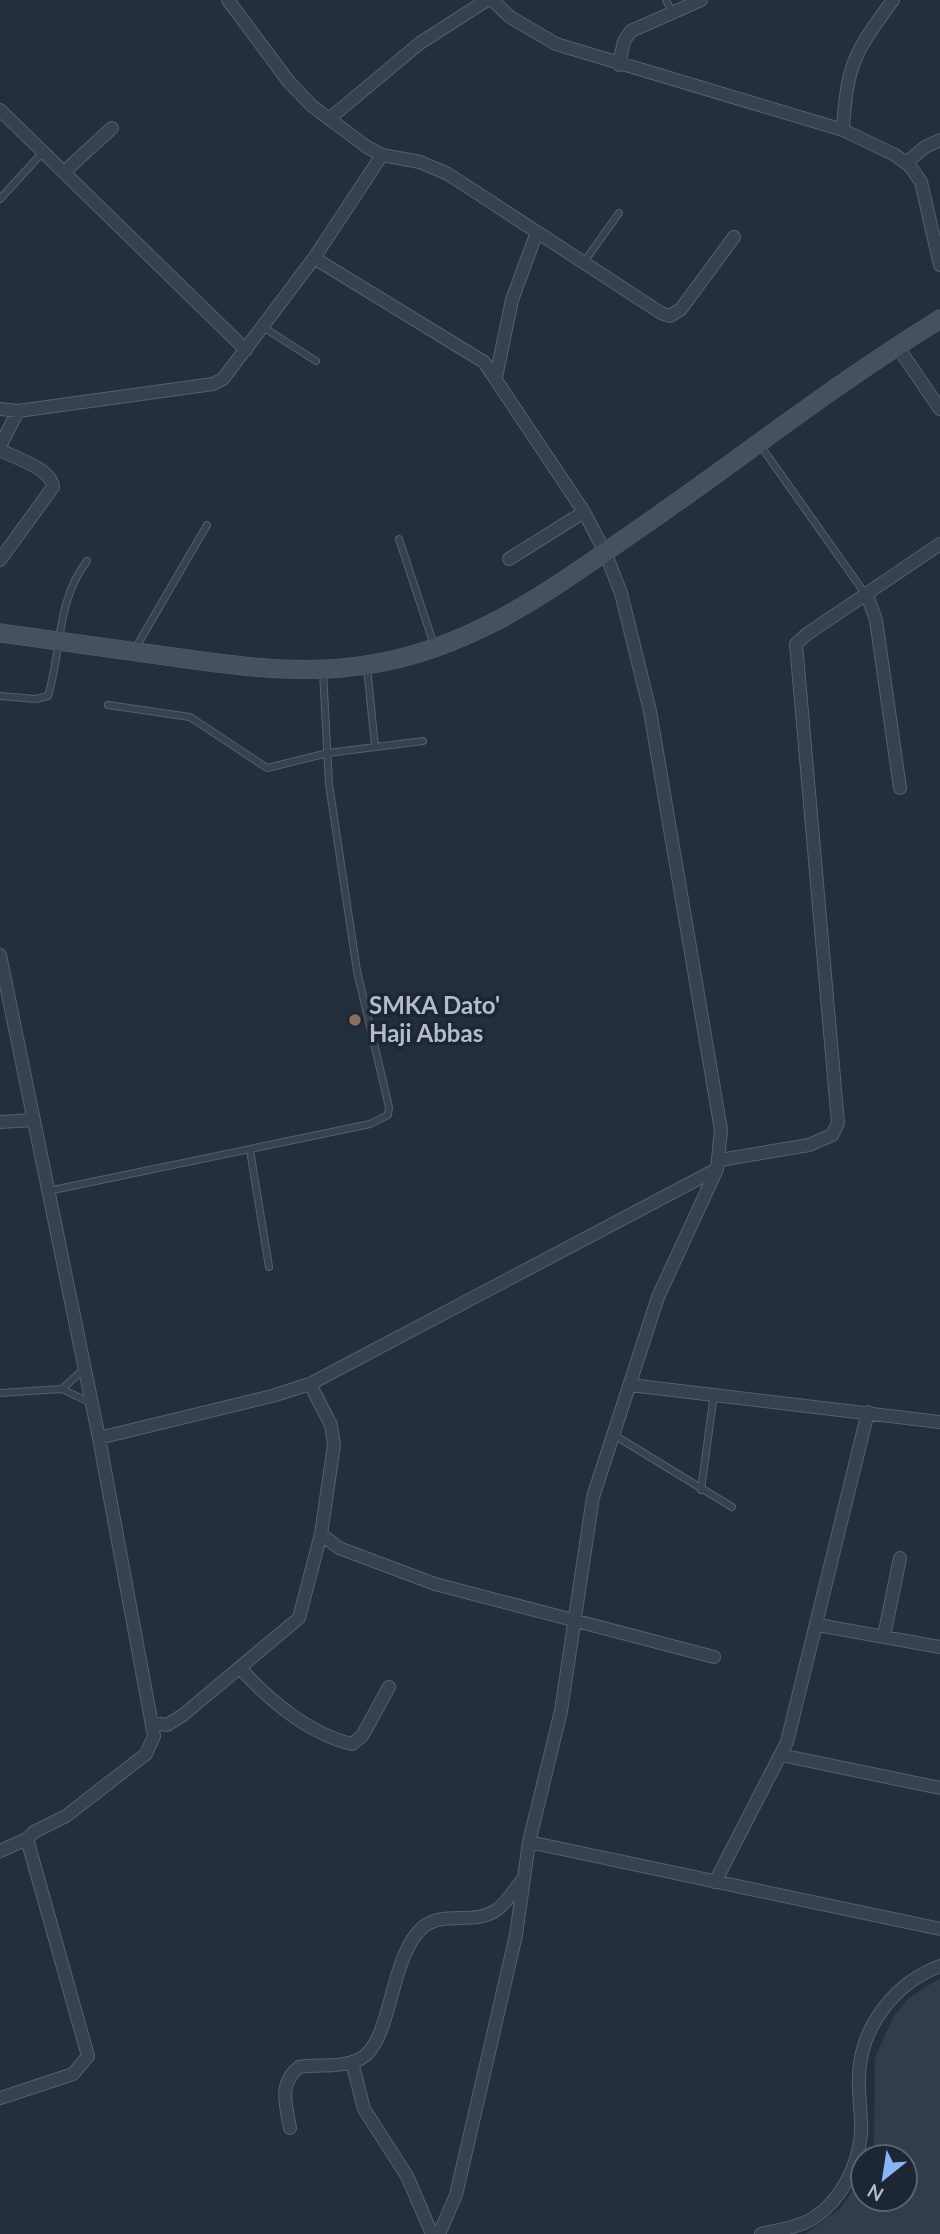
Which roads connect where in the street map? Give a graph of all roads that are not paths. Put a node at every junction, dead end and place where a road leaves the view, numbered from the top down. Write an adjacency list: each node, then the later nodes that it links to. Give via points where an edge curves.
1 (228, 0): 9 (street, via 289,82)
2 (489, 0): 7 (street, via 510,18 556,44); 9 (street, via 420,43)
3 (666, 0): 6 (lane)
4 (701, 0): 6 (street)
5 (893, 0): 11 (street, via 849,69)
6 (672, 14): 7 (street, via 626,35)
7 (619, 65): 11 (street)
8 (0, 110): 13 (street)
9 (329, 119): 14 (street)
10 (112, 128): 16 (street)
11 (843, 130): 15 (street)
12 (940, 140): 15 (street)
13 (43, 152): 16 (street); 17 (lane)
14 (382, 155): 19 (street, via 420,162 449,174); 21 (street)
15 (906, 163): 23 (street, via 926,195)
16 (64, 172): 27 (street)
17 (0, 199)
18 (619, 213): 22 (lane)
19 (537, 232): 22 (street); 29 (street, via 512,300)
20 (734, 237): 22 (street, via 681,309 670,316)
21 (314, 258): 25 (street); 29 (street, via 471,352)
22 (583, 263)
23 (940, 265)
24 (940, 320): 26 (street)
25 (263, 327): 27 (street); 28 (lane)
26 (897, 346): 31 (street); 33 (street, via 846,378)
27 (246, 350): 32 (street, via 230,373 213,384)
28 (316, 362)
29 (496, 377): 35 (street)
30 (0, 409): 32 (street)
31 (940, 409)
32 (19, 411): 34 (street)
33 (760, 445): 39 (street); 43 (lane)
34 (0, 448): 40 (street, via 43,472 53,487)
35 (584, 512): 39 (street); 41 (street)
36 (206, 525): 47 (lane)
37 (399, 539): 46 (lane)
38 (940, 544): 43 (street)
39 (605, 552): 46 (street, via 480,632); 60 (street, via 621,593 650,711 721,1130)
40 (0, 559)
41 (509, 559)
42 (87, 561): 45 (lane, via 70,587)
43 (867, 595): 55 (street, via 876,620); 60 (street, via 807,634 795,650 836,1130 809,1145)
44 (0, 633): 45 (street)
45 (57, 640): 47 (street); 50 (lane, via 48,696)
46 (436, 650): 48 (street)
47 (134, 651): 49 (street, via 264,669)
48 (367, 666): 49 (street); 53 (lane)
49 (322, 669): 54 (lane)
50 (0, 696)
51 (108, 705): 54 (lane, via 190,717 267,768)
52 (423, 741): 53 (lane)
53 (375, 746): 54 (lane)
54 (328, 753): 59 (lane, via 358,971 389,1107 384,1119 370,1124)
55 (900, 788)
56 (0, 955): 57 (street)
57 (34, 1120): 58 (street); 61 (street)
58 (0, 1122)
59 (250, 1150): 61 (lane); 62 (lane)
60 (718, 1165): 64 (street); 65 (street, via 658,1297)
61 (48, 1191): 63 (street)
62 (268, 1266)
63 (85, 1369): 66 (lane); 69 (street)
64 (310, 1384): 73 (street); 76 (street, via 334,1437)
65 (629, 1385): 68 (street); 72 (street)
66 (62, 1390): 67 (lane); 69 (lane)
67 (0, 1393)
68 (714, 1394): 70 (street); 74 (lane)
69 (91, 1403): 73 (street)
70 (868, 1412): 71 (street); 79 (street)
71 (940, 1422)
72 (612, 1433): 74 (lane); 78 (street, via 589,1513)
73 (99, 1438): 85 (street)
74 (701, 1489): 75 (lane)
75 (732, 1507)
76 (321, 1534): 78 (street, via 339,1548 435,1584); 83 (street, via 299,1618)
77 (900, 1558): 80 (street)
78 (575, 1619): 82 (street); 89 (street, via 561,1711)
79 (818, 1625): 80 (street); 86 (street)
80 (884, 1636): 81 (street)
81 (940, 1647)
82 (714, 1657)
83 (241, 1669): 84 (street, via 282,1707 352,1744 362,1736); 85 (street, via 172,1723)
84 (389, 1687)
85 (153, 1723): 88 (street, via 154,1736 146,1754 66,1816)
86 (781, 1755): 87 (street); 92 (street)
87 (940, 1788)
88 (27, 1839): 90 (street); 96 (street, via 88,2056 73,2074)
89 (529, 1842): 91 (street); 92 (street)
90 (0, 1851)
91 (524, 1879): 95 (street, via 488,1915 433,1920 414,1937 400,1965 377,2043 367,2055); 99 (street, via 516,1935 456,2195)
92 (715, 1882): 93 (street)
93 (940, 1929)
94 (940, 1966): 100 (street, via 920,1974 897,1993 868,2035 859,2075 858,2150 836,2198 809,2221)
95 (352, 2062): 97 (street, via 299,2067 292,2073 284,2089); 98 (street, via 364,2109 407,2176)
96 (0, 2098)
97 (290, 2128)
98 (432, 2234)
99 (439, 2234)
100 (761, 2234)

